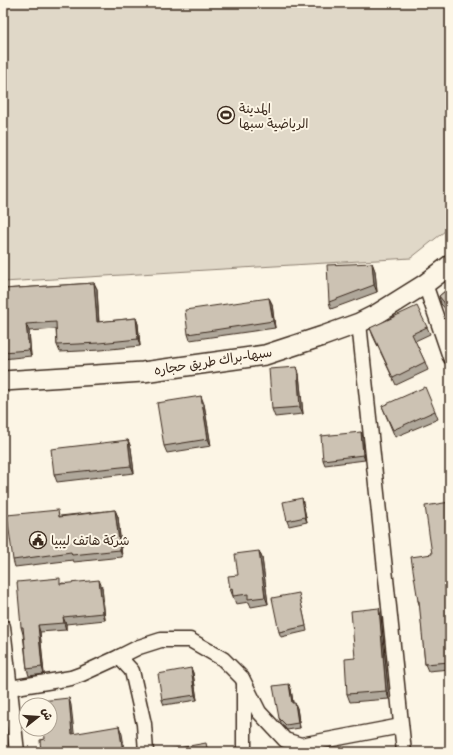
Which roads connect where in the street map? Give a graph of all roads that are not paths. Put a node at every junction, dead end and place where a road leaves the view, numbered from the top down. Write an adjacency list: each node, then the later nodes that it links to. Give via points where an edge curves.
1 (450, 265): 2 (main road, سبها-براك طريق حجاره)
2 (425, 284): 3 (main road, سبها-براك طريق حجاره); 4 (street)
3 (359, 323): 5 (main road, سبها-براك طريق حجاره, via 258,356 143,372); 11 (street)
4 (450, 357)
5 (3, 381)
6 (3, 627): 9 (street)
7 (119, 657): 8 (street, via 138,647 161,640 190,640 223,659); 9 (street, via 71,678); 14 (street, via 132,671 144,724)
8 (244, 681): 12 (street, via 264,718 285,740); 15 (street)
9 (10, 688): 10 (street)
10 (8, 718): 13 (street)
11 (401, 726): 12 (street); 16 (street)
12 (303, 749)
13 (17, 752)
14 (146, 752)
15 (244, 752)
16 (404, 752)

